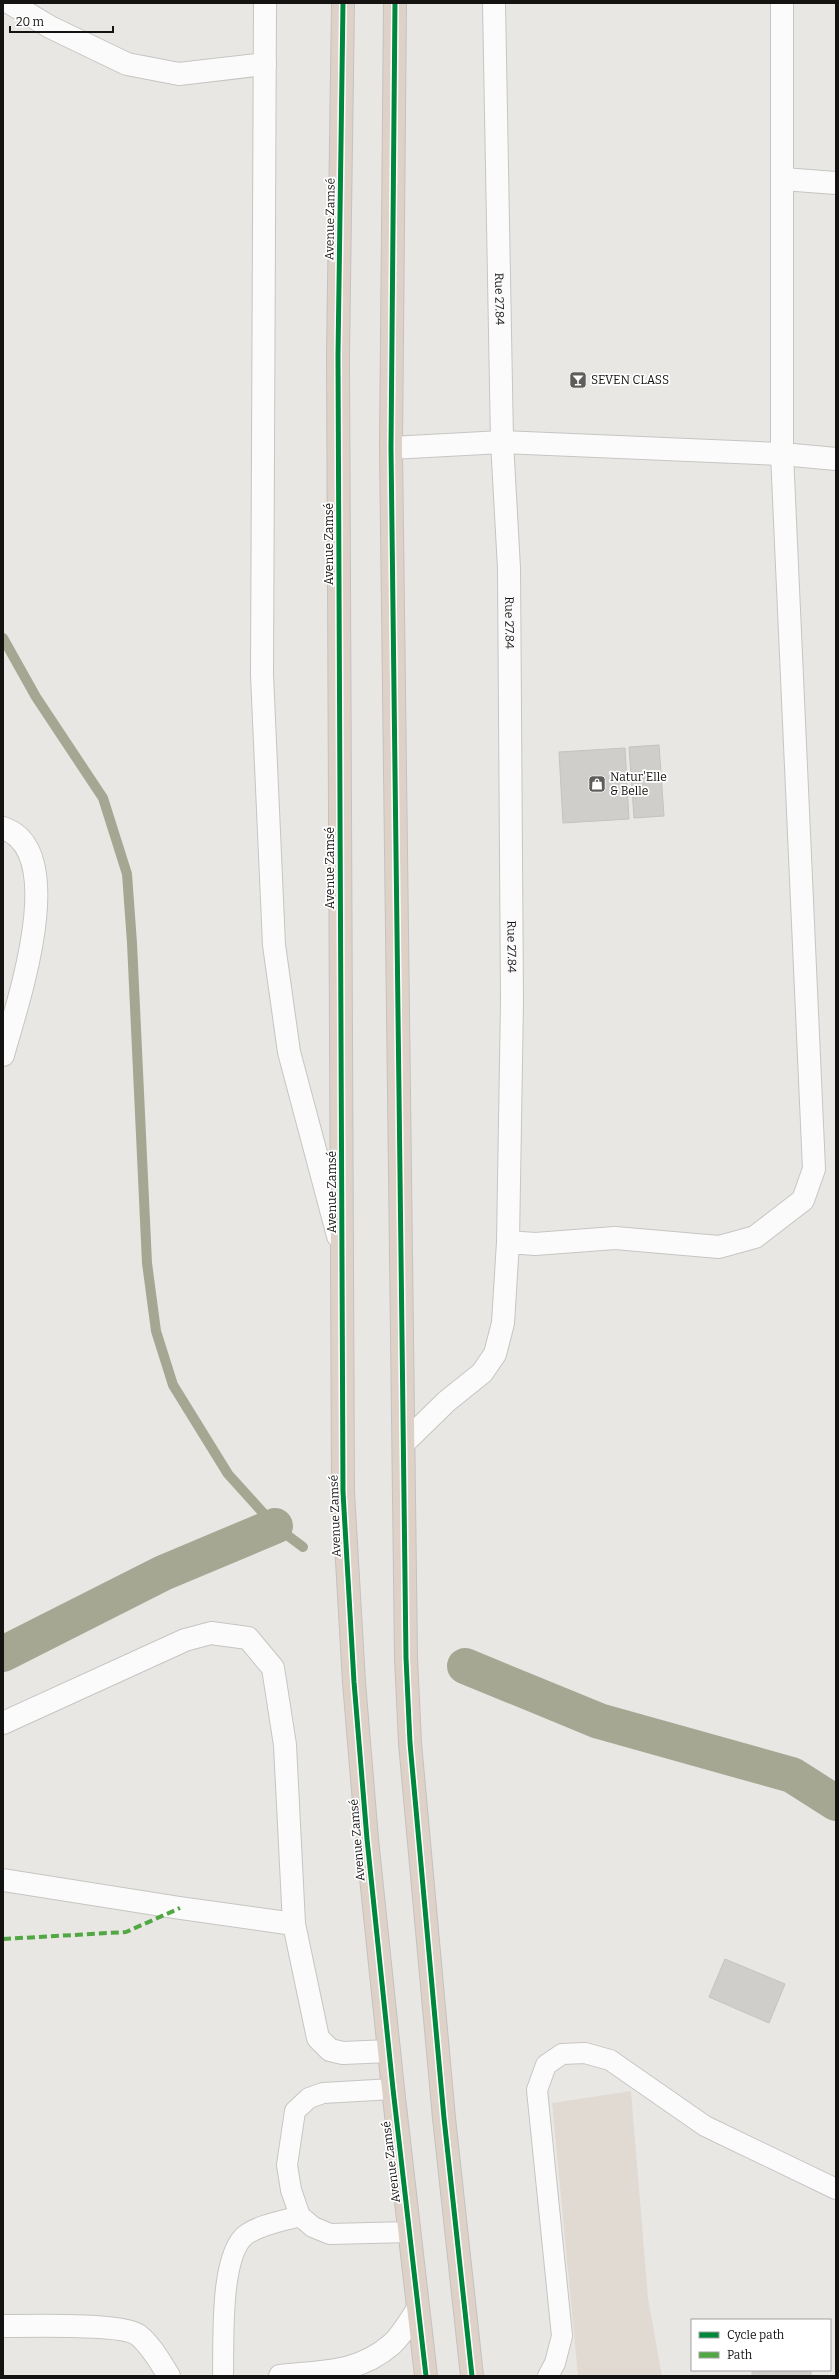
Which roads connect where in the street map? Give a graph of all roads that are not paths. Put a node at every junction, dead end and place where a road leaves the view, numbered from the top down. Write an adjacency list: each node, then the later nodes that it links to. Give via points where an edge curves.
1 (10, 3): 7 (street, via 50,27 127,64 179,74)
2 (265, 3): 7 (street)
3 (343, 3): 17 (highway, Avenue Zamsé, via 338,355)
4 (395, 3): 11 (highway)
5 (494, 3): 10 (street, Rue 27.84)
6 (782, 3): 8 (street)
7 (265, 64): 17 (street, via 262,675 274,945 289,1052)
8 (783, 179): 9 (street); 12 (street)
9 (836, 183)
10 (502, 442): 11 (street); 12 (street); 16 (street, Rue 27.84, via 510,568 512,1001)
11 (391, 448): 18 (highway)
12 (782, 454): 13 (street); 16 (street, via 814,1169 803,1200 755,1237 719,1247 616,1238 535,1244)
13 (836, 459)
14 (3, 828): 15 (street, via 10,830 27,848 37,881 34,939)
15 (3, 1055)
16 (508, 1242): 18 (street, Rue 27.84, via 503,1323 495,1354 482,1373 447,1401)
17 (342, 1250): 22 (highway, Avenue Zamsé, via 343,1492 354,1682)
18 (404, 1443): 33 (highway, via 406,1658 410,1743 444,2118)
19 (3, 1723): 21 (street, via 185,1640 211,1633 248,1638 273,1668 285,1744)
20 (3, 1880): 21 (street)
21 (294, 1924): 22 (street, via 318,2038 330,2050 343,2054)
22 (389, 2052): 23 (highway, Avenue Zamsé)
23 (393, 2090): 25 (lane, via 324,2093 309,2098 295,2111 287,2165 291,2190); 26 (highway, Avenue Zamsé)
24 (836, 2190): 34 (lane, via 705,2126 610,2060 585,2053 562,2054 546,2065 537,2090 562,2336 555,2363)
25 (300, 2216): 26 (lane, via 313,2227 330,2234); 30 (lane, via 264,2226 247,2234 237,2246 227,2273)
26 (410, 2232): 27 (highway, Avenue Zamsé)
27 (418, 2309): 31 (street, via 393,2343 373,2358 351,2368); 32 (highway, Avenue Zamsé)
28 (3, 2326): 29 (street, via 89,2326 136,2333 150,2347)
29 (169, 2376)
30 (223, 2376)
31 (280, 2376)
32 (426, 2376)
33 (472, 2376)
34 (548, 2376)

